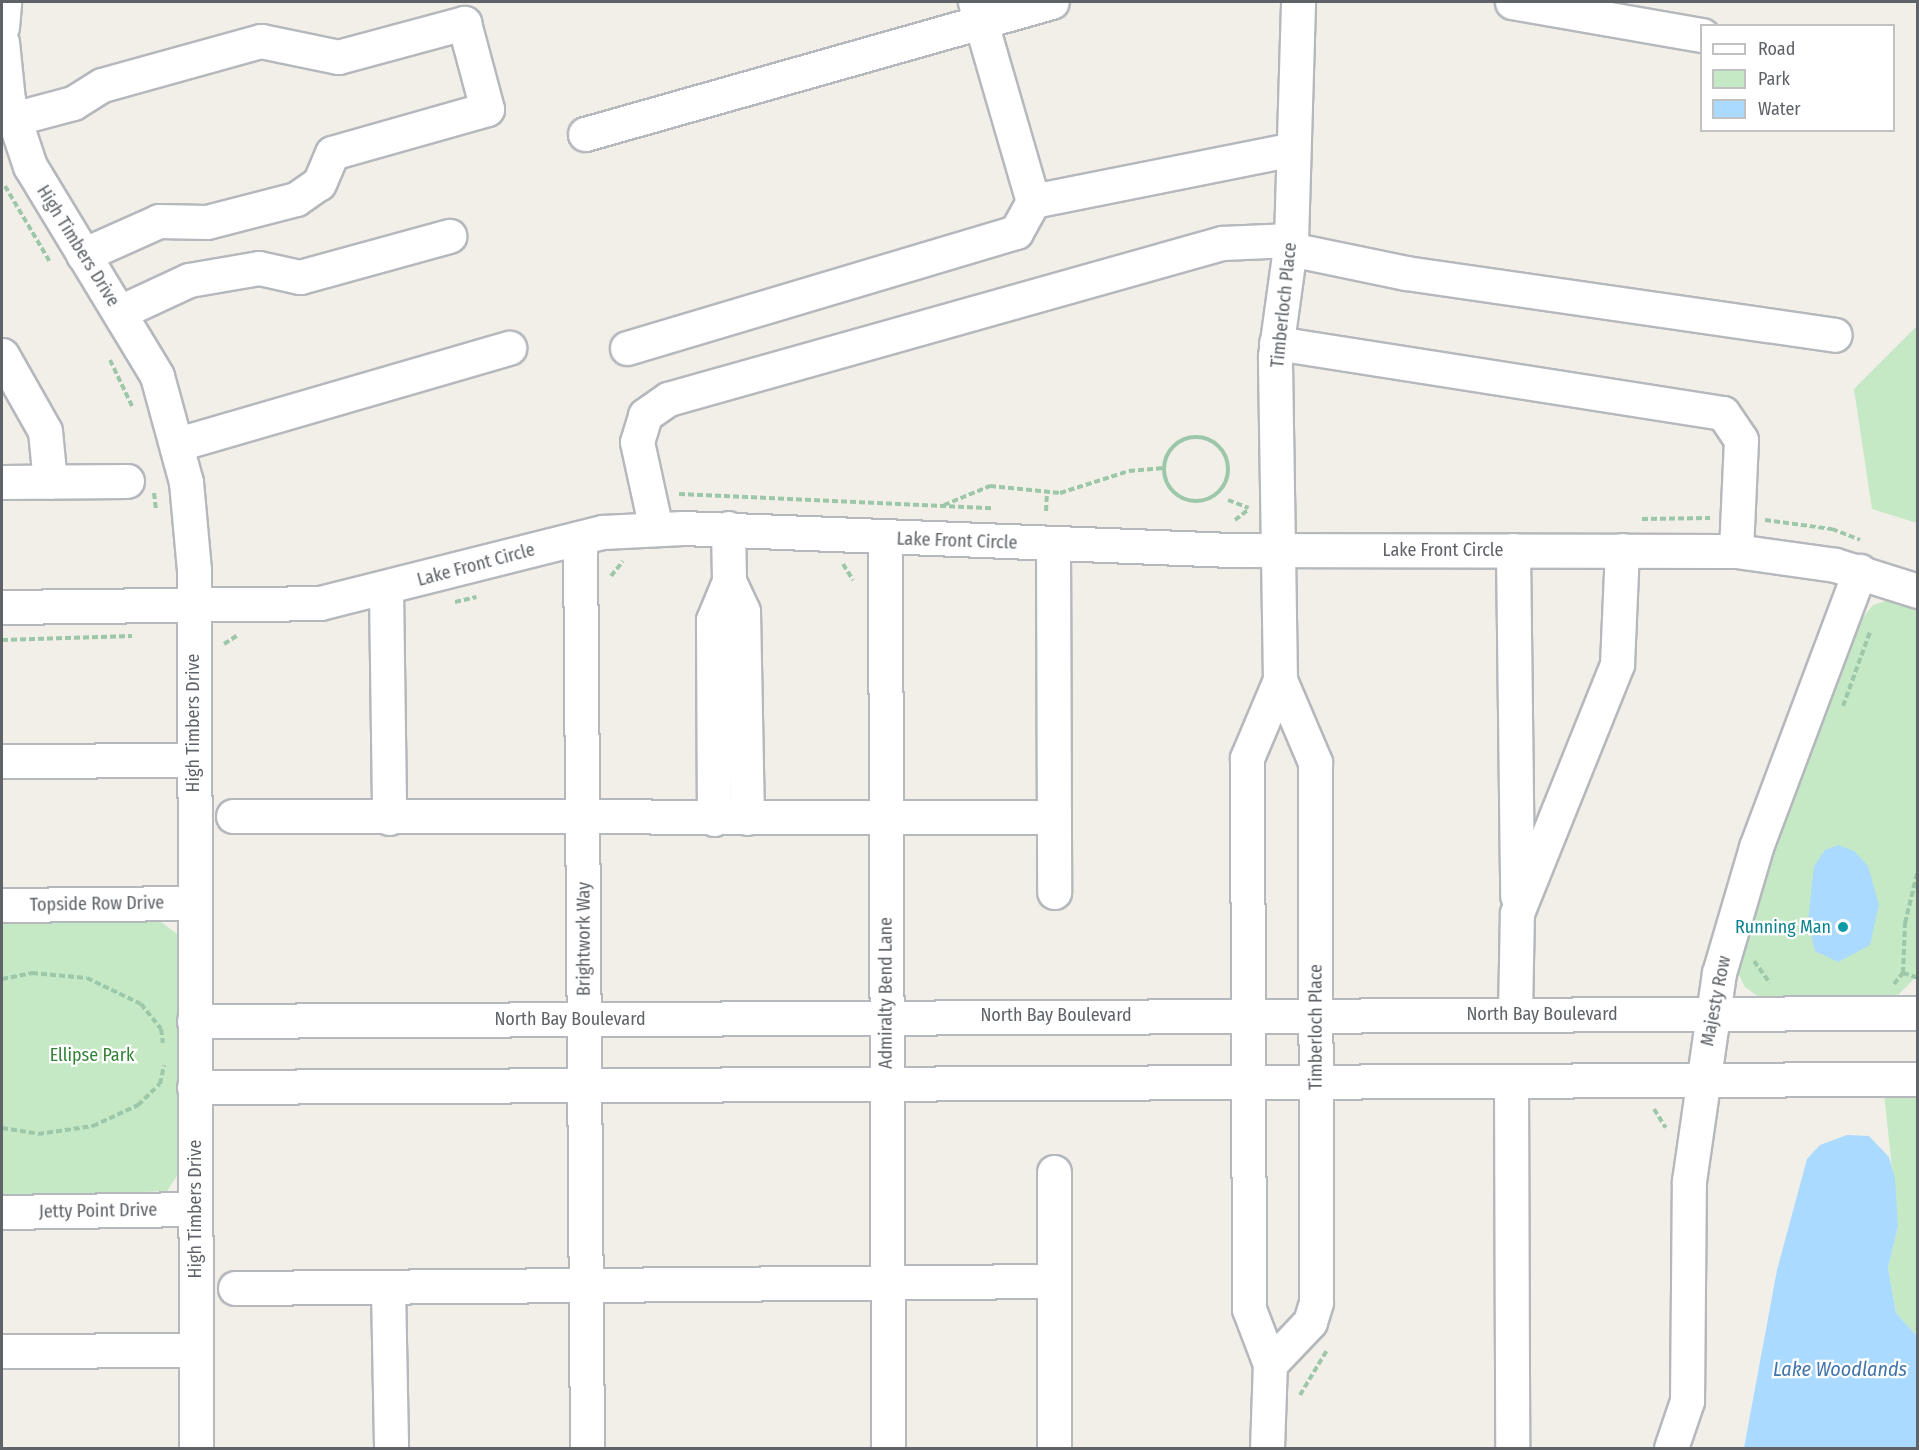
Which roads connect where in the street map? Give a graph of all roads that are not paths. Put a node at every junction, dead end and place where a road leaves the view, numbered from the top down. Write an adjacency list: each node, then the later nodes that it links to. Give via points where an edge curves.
1 (4, 2): 5 (street)
2 (1052, 2): 6 (street)
3 (1298, 2): 12 (street, Timberloch Place)
4 (1512, 2): 8 (street)
5 (2, 12): 7 (street)
6 (978, 12): 11 (street); 13 (street)
7 (2, 27)
8 (1700, 35)
9 (2, 42): 10 (street, High Timbers Drive)
10 (13, 119): 16 (street, High Timbers Drive); 16 (street, via 73,103 102,85 261,41 338,57 464,23 487,109 332,153 319,183 296,199 207,222 159,221)
11 (585, 134)
12 (1293, 149): 13 (street); 15 (street, Timberloch Place)
13 (1033, 201): 21 (street, via 1016,232)
14 (449, 236): 17 (street, via 300,277 259,268 189,280)
15 (1290, 245): 18 (street, via 1406,273); 19 (street, Timberloch Place); 28 (street, via 1222,243 668,399 645,415 636,442)
16 (69, 261): 17 (street, High Timbers Drive)
17 (120, 312): 23 (street, High Timbers Drive, via 157,376)
18 (1836, 334)
19 (1276, 343): 32 (street, Timberloch Place); 35 (street, via 1716,409 1729,417 1741,440)
20 (509, 348): 23 (street)
21 (627, 348)
22 (2, 355): 25 (street, via 45,431)
23 (178, 444): 40 (street, High Timbers Drive, via 191,526)
24 (2, 482): 25 (street)
25 (50, 482): 26 (street)
26 (140, 484)
27 (728, 528): 28 (street, Lake Front Circle); 30 (street, Lake Front Circle); 37 (street)
28 (656, 529): 29 (street, Lake Front Circle)
29 (580, 538): 38 (street, Lake Front Circle); 50 (street, Brightwork Way)
30 (885, 538): 31 (street, Lake Front Circle); 49 (street, Admiralty Bend Lane)
31 (1053, 545): 32 (street, Lake Front Circle); 46 (street)
32 (1282, 550): 33 (street, Lake Front Circle); 42 (street, Timberloch Place)
33 (1513, 550): 34 (street, Lake Front Circle); 55 (street)
34 (1622, 550): 35 (street, Lake Front Circle); 55 (street, via 1617,664)
35 (1736, 551): 36 (street, Lake Front Circle)
36 (1860, 572): 39 (street, Lake Front Circle); 60 (street, Majesty Row, via 1742,890)
37 (729, 581): 48 (street, via 742,611); 51 (street, via 713,621)
38 (386, 590): 40 (street, Lake Front Circle, via 320,603); 47 (street)
39 (1917, 591)
40 (194, 606): 41 (street, Lake Front Circle); 43 (street, High Timbers Drive)
41 (2, 607)
42 (1280, 680): 57 (street, Timberloch Place, via 1247,750); 58 (street, Timberloch Place, via 1315,762)
43 (192, 760): 44 (street); 53 (street, High Timbers Drive)
44 (2, 761)
45 (233, 816): 47 (street)
46 (1054, 817): 49 (street); 52 (street)
47 (389, 818): 50 (street)
48 (747, 818): 49 (street); 51 (street)
49 (885, 818): 61 (street, Admiralty Bend Lane)
50 (584, 819): 51 (street); 62 (street, Brightwork Way)
51 (714, 819)
52 (1054, 892)
53 (193, 903): 54 (street, Topside Row Drive); 63 (street, High Timbers Drive)
54 (2, 905)
55 (1517, 913): 59 (street)
56 (1917, 1013): 60 (street, North Bay Boulevard)
57 (1247, 1014): 58 (street, North Bay Boulevard); 61 (street, North Bay Boulevard); 67 (street, Timberloch Place)
58 (1316, 1014): 59 (street, North Bay Boulevard); 68 (street, Timberloch Place)
59 (1515, 1014): 60 (street, North Bay Boulevard)
60 (1712, 1014): 66 (street, Majesty Row)
61 (886, 1016): 62 (street, North Bay Boulevard); 70 (street, Admiralty Bend Lane)
62 (585, 1019): 63 (street, North Bay Boulevard); 71 (street, Brightwork Way)
63 (194, 1021): 69 (street, High Timbers Drive)
64 (1917, 1079): 66 (street)
65 (1511, 1083): 66 (street); 68 (street); 89 (street)
66 (1701, 1084): 90 (street, Majesty Row, via 1689,1192 1687,1401)
67 (1248, 1085): 68 (street); 70 (street); 82 (street, Timberloch Place, via 1249,1309)
68 (1316, 1085): 82 (street, Timberloch Place, via 1316,1309)
69 (194, 1088): 71 (street); 73 (street, High Timbers Drive)
70 (886, 1088): 71 (street); 76 (street, Admiralty Bend Lane)
71 (585, 1089): 77 (street, Brightwork Way)
72 (1054, 1172): 75 (street)
73 (195, 1209): 74 (street, Jetty Point Drive); 80 (street, High Timbers Drive)
74 (2, 1212)
75 (1054, 1281): 76 (street); 87 (street)
76 (887, 1282): 77 (street); 86 (street, Admiralty Bend Lane)
77 (587, 1286): 79 (street); 85 (street, Brightwork Way)
78 (235, 1288): 79 (street)
79 (388, 1288): 84 (street)
80 (196, 1350): 81 (street); 83 (street, High Timbers Drive)
81 (2, 1351)
82 (1270, 1364): 88 (street, Timberloch Place)
83 (196, 1449)
84 (391, 1449)
85 (587, 1449)
86 (888, 1449)
87 (1054, 1449)
88 (1267, 1449)
89 (1512, 1449)
90 (1671, 1449)

